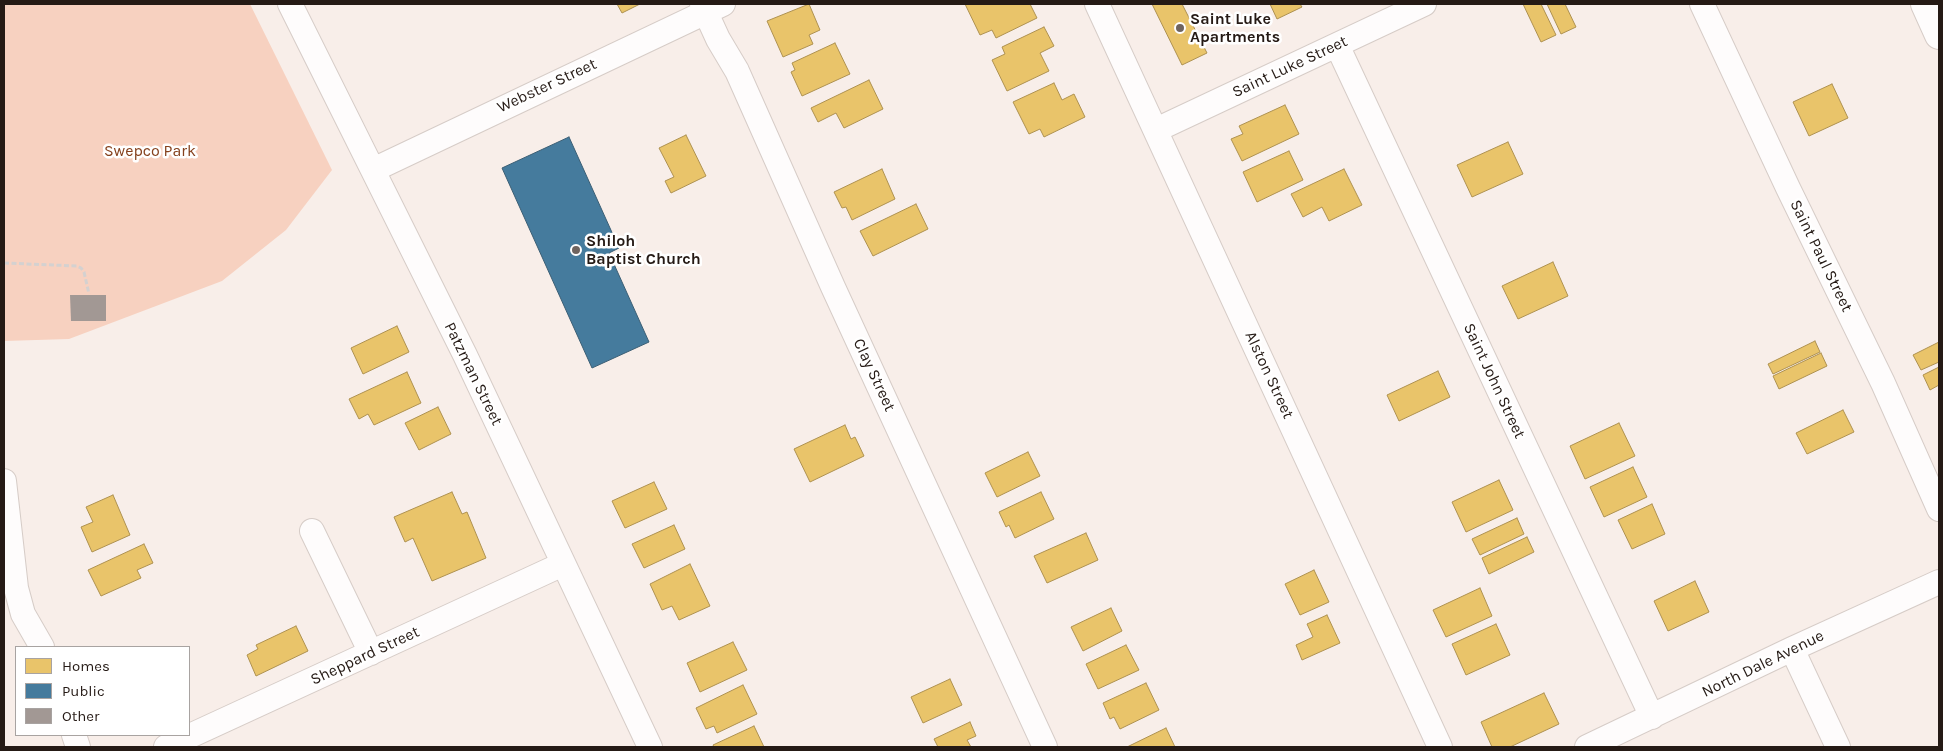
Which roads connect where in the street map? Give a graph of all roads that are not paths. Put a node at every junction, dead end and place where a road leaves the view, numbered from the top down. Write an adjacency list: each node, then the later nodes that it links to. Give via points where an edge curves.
1 (290, 4): 10 (street, Patzman Street)
2 (1097, 4): 9 (street, Alston Street)
3 (1424, 4): 8 (street, Saint Luke Street)
4 (1702, 4): 12 (street, Saint Paul Street, via 1884,383)
5 (1925, 4): 7 (main road)
6 (710, 6): 10 (street, Webster Street); 24 (street, Clay Street, via 718,38 736,67 837,296)
7 (1939, 35)
8 (1336, 45): 9 (street, Saint Luke Street); 19 (street, Saint John Street)
9 (1156, 130): 25 (street, Alston Street)
10 (373, 170): 14 (street, Patzman Street, via 465,355)
11 (4, 481): 16 (street, via 16,588 23,614)
12 (1939, 509)
13 (312, 530): 18 (street)
14 (563, 564): 18 (street, Sheppard Street); 23 (street, Patzman Street)
15 (1939, 582): 17 (street, North Dale Avenue)
16 (41, 646)
17 (1792, 649): 19 (street, North Dale Avenue); 27 (street)
18 (371, 653): 20 (street, Sheppard Street)
19 (1652, 717): 26 (street, North Dale Avenue)
20 (190, 736)
21 (190, 736): 22 (street, Sheppard Street)
22 (166, 747)
23 (650, 747)
24 (1045, 747)
25 (1440, 747)
26 (1587, 747)
27 (1838, 747)

